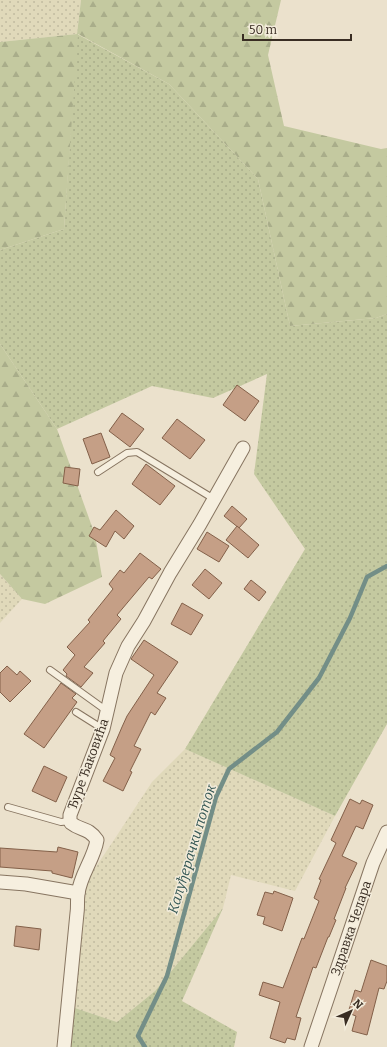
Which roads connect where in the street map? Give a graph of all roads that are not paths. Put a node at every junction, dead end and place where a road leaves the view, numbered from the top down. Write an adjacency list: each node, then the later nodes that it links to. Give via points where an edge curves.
1 (243, 448): 3 (street, Ђуре Ђаковића)
2 (98, 472): 3 (lane, via 127,453 138,452)
3 (214, 499): 5 (street, Ђуре Ђаковића, via 128,646 116,673)
4 (50, 670): 5 (lane)
5 (107, 711): 7 (street, Ђуре Ђаковића)
6 (76, 712): 7 (lane)
7 (103, 729): 9 (street, Ђуре Ђаковића, via 70,815)
8 (8, 807): 9 (lane, via 61,822)
9 (70, 821): 12 (street, Ђуре Ђаковића, via 93,834 97,840)
10 (387, 832): 14 (street, Здравка Челара, via 373,863)
11 (1, 882): 12 (street)
12 (78, 893): 13 (street, Ђуре Ђаковића)
13 (64, 1047)
14 (311, 1047)

